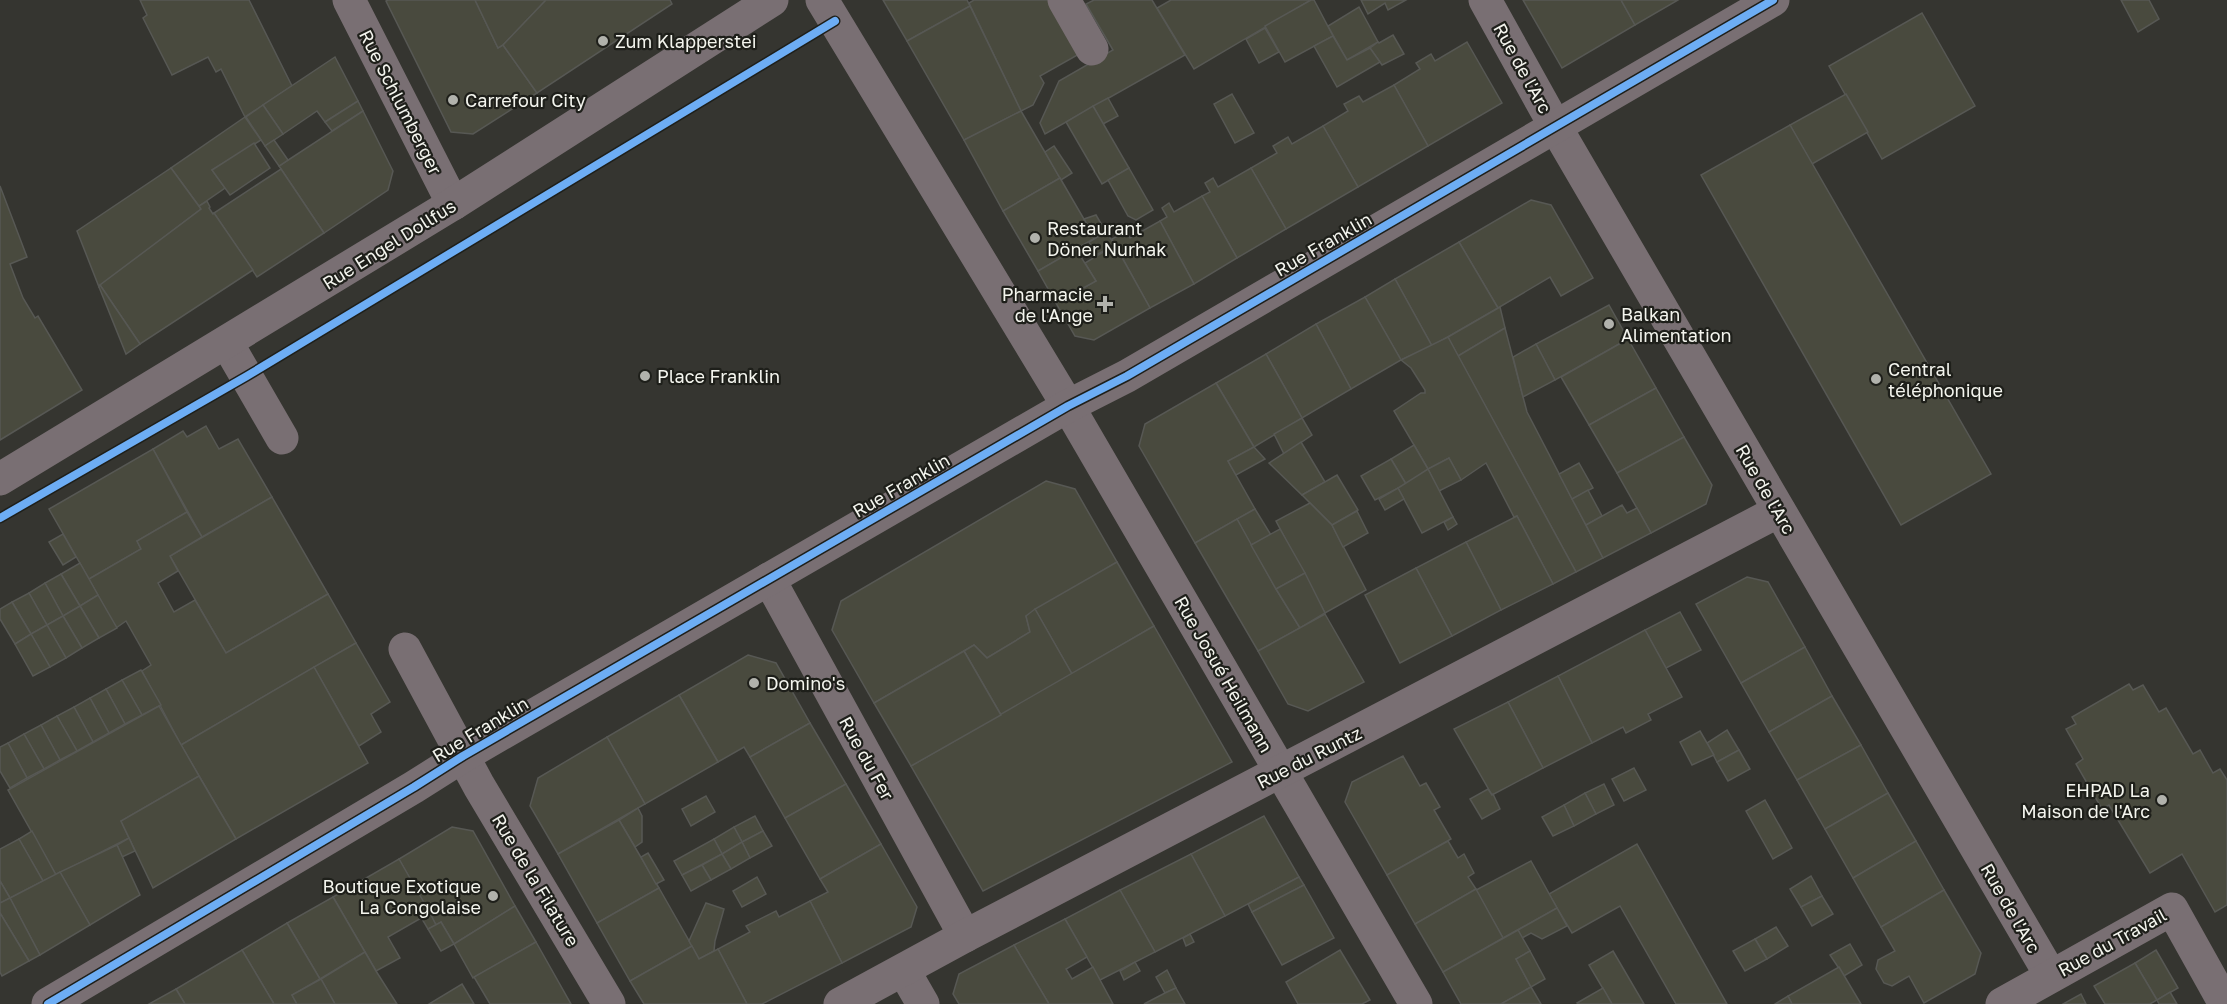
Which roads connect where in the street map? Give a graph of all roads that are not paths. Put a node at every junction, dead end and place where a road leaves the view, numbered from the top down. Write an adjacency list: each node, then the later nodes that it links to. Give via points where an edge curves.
1 (349, 0): 9 (street, Rue Schlumberger)
2 (772, 0): 9 (street, Rue Engel Dollfus)
3 (822, 0): 11 (street)
4 (1064, 0): 7 (street)
5 (1485, 0): 8 (street, Rue de l'Arc)
6 (1773, 0): 8 (street, Rue Franklin)
7 (1092, 49)
8 (1555, 126): 11 (street, Rue Franklin, via 1127,376); 14 (street, Rue de l'Arc)
9 (453, 204): 10 (street, Rue Engel Dollfus)
10 (227, 343): 12 (street); 13 (street, Rue Engel Dollfus)
11 (1068, 406): 15 (street, Rue Franklin); 18 (street, Rue Josué Heilmann)
12 (282, 438)
13 (0, 479)
14 (1779, 511): 18 (street, Rue du Runtz); 21 (street, Rue de l'Arc)
15 (769, 579): 17 (street, Rue Franklin); 19 (street, Rue du Fer)
16 (405, 649): 17 (street)
17 (463, 756): 22 (street, Rue Franklin); 23 (street, Rue de la Filature)
18 (1281, 771): 19 (street, Rue du Runtz); 26 (street, Rue Josué Heilmann)
19 (965, 936): 20 (street, Rue du Runtz)
20 (904, 971): 24 (street, Rue du Runtz); 25 (street)
21 (2050, 976): 27 (street); 28 (street, Rue du Travail, via 2172,909)
22 (48, 1004)
23 (609, 1004)
24 (840, 1004)
25 (922, 1004)
26 (1416, 1004)
27 (2002, 1004)
28 (2225, 1004)

